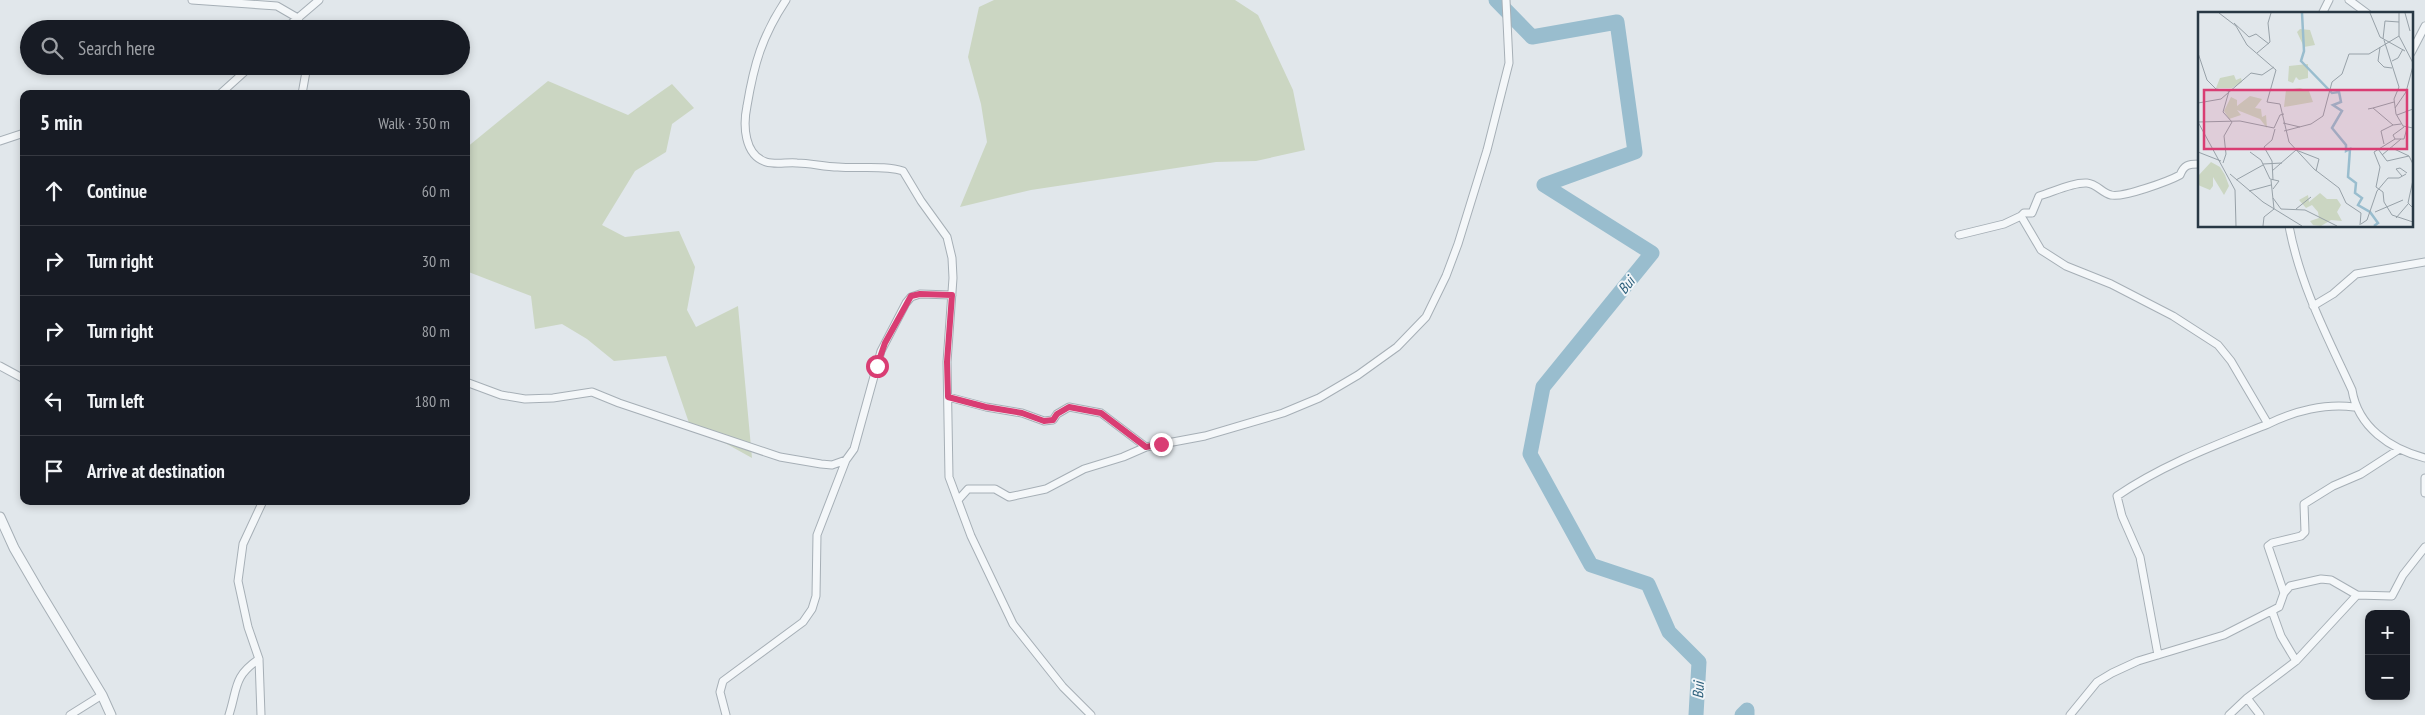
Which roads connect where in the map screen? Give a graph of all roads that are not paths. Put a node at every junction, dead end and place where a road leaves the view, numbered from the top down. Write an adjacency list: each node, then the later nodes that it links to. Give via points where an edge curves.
1 (192, 0): 9 (street, via 278,6)
2 (320, 0): 9 (street)
3 (786, 0): 25 (street, via 772,20 754,65 746,112 749,147 764,162 903,171 947,237 952,258)
4 (1506, 0): 33 (street, via 1509,63 1502,93 1458,244 1426,317 1397,347 1319,398 1283,413 1205,436)
5 (2336, 0): 7 (street)
6 (2350, 0): 8 (street)
7 (2328, 2)
8 (2365, 12)
9 (296, 17): 10 (street); 11 (street)
10 (293, 20)
11 (298, 20)
12 (2425, 26): 13 (street)
13 (2412, 51)
14 (240, 75): 16 (street)
15 (305, 75): 17 (street)
16 (224, 90)
17 (303, 90)
18 (20, 134): 19 (street)
19 (0, 141)
20 (2198, 164): 21 (street, via 2188,164 2180,175 2170,181 2124,196 2112,196 2085,183 2038,196 2032,213)
21 (2021, 216): 23 (street, via 2004,224); 32 (street, via 2041,250 2066,266 2111,284 2173,316 2218,346 2235,366)
22 (2290, 229): 26 (street, via 2295,257)
23 (1959, 235)
24 (2425, 262): 26 (street, via 2356,274)
25 (952, 295): 30 (street); 36 (street, via 920,294 911,296 906,303 881,351 854,449)
26 (2313, 306): 31 (street, via 2352,390)
27 (0, 366): 28 (street)
28 (20, 377)
29 (470, 383): 36 (street, via 501,395 525,399 592,392 780,457 821,464)
30 (948, 397): 33 (street, via 1044,421 1053,420 1069,407 1094,411 1118,424); 39 (street, via 949,477)
31 (2354, 407): 32 (street, via 2332,406 2286,415); 34 (street, via 2372,429)
32 (2268, 424): 46 (street, via 2201,450 2153,473 2117,496 2140,557)
33 (1146, 447): 39 (street, via 1084,469 1032,493 1009,497 995,489 968,489)
34 (2398, 450): 35 (street); 43 (street, via 2304,504 2305,532 2302,536 2268,546)
35 (2425, 458)
36 (846, 460): 56 (street, via 818,536 816,596 812,609 804,622 723,681 720,692)
37 (2425, 478): 38 (street)
38 (2425, 493)
39 (959, 499): 57 (street, via 971,536 1013,624 1063,687)
40 (261, 505): 47 (street, via 243,544 238,573 242,603)
41 (0, 517): 49 (street, via 24,565)
42 (2425, 547): 44 (street, via 2403,574 2392,596)
43 (2284, 593): 44 (street, via 2290,586 2325,579); 45 (street, via 2282,602)
44 (2357, 595): 48 (street)
45 (2272, 611): 46 (street, via 2224,635); 48 (street, via 2281,636)
46 (2158, 655): 51 (street, via 2112,672 2097,682)
47 (259, 659): 54 (street, via 244,669 238,680); 55 (street)
48 (2296, 660): 50 (street)
49 (102, 695): 52 (street); 53 (street)
50 (2247, 698): 60 (street); 61 (street)
51 (2076, 707): 58 (street); 59 (street)
52 (70, 715)
53 (112, 715)
54 (229, 715)
55 (261, 715)
56 (726, 715)
57 (1091, 715)
58 (2070, 715)
59 (2081, 715)
60 (2230, 715)
61 (2260, 715)

